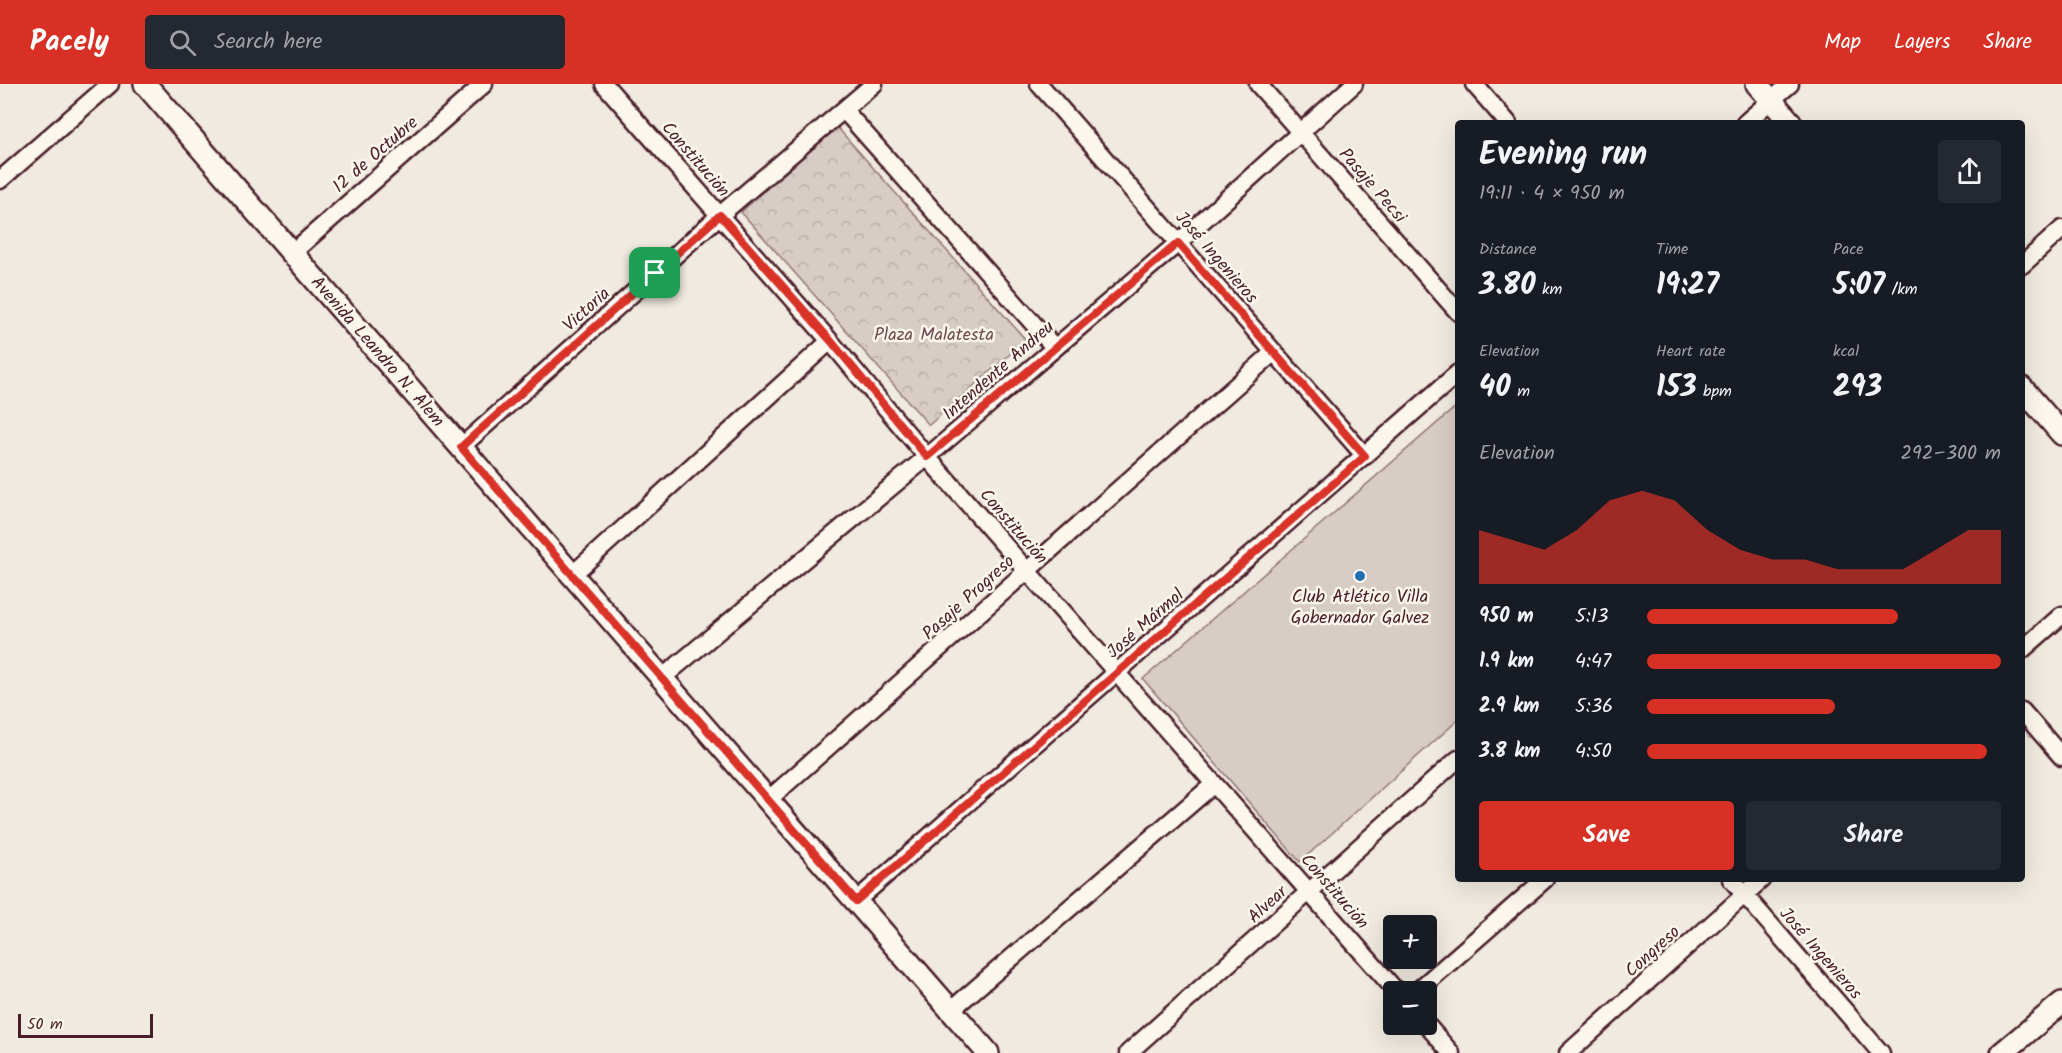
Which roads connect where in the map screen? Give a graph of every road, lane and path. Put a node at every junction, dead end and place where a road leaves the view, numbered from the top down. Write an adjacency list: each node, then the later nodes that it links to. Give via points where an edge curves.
1 (110, 84): 18 (street)
2 (145, 84): 22 (street, Avenida Leandro N. Alem)
3 (484, 84): 22 (street, 12 de Octubre)
4 (604, 84): 19 (street, Constitución)
5 (874, 84): 13 (street, Victoria)
6 (1039, 84): 21 (street, José Ingenieros)
7 (1258, 84): 17 (street, Pasaje Pecsi)
8 (1354, 84): 17 (street, Intendente Andreu)
9 (1474, 84): 14 (street)
10 (1757, 84): 12 (street)
11 (1790, 84): 12 (street)
12 (1771, 100): 15 (street); 16 (street)
13 (844, 110): 19 (street, Victoria); 26 (street)
14 (1505, 120)
15 (1748, 120)
16 (1788, 120)
17 (1300, 132): 21 (street, Intendente Andreu); 24 (street, Pasaje Pecsi)
18 (0, 180)
19 (720, 215): 25 (street, Constitución); 31 (street, Victoria)
20 (2062, 230): 23 (street)
21 (1178, 243): 26 (street, Intendente Andreu); 27 (street, José Ingenieros)
22 (292, 252): 31 (street, Avenida Leandro N. Alem)
23 (2025, 262)
24 (1455, 309)
25 (831, 341): 33 (street, Constitución); 35 (street)
26 (1054, 348): 33 (street, Intendente Andreu)
27 (1274, 352): 32 (street, José Ingenieros); 34 (street, Pasaje Progreso)
28 (1455, 376): 32 (street, José Mármol)
29 (2025, 391): 30 (street)
30 (2062, 434)
31 (461, 447): 35 (street, Avenida Leandro N. Alem)
32 (1365, 456): 38 (street, José Mármol)
33 (927, 457): 34 (street, Constitución); 39 (street, Intendente Andreu)
34 (1027, 571): 38 (street, Constitución); 44 (street, Pasaje Progreso)
35 (572, 574): 39 (street, Avenida Leandro N. Alem)
36 (2062, 615): 37 (street)
37 (2025, 647)
38 (1117, 673): 43 (street, Constitución); 50 (street, José Mármol)
39 (662, 678): 44 (street, Avenida Leandro N. Alem)
40 (2025, 714): 41 (street)
41 (2062, 757)
42 (1455, 762): 48 (street, Alvear)
43 (1214, 784): 48 (street, Constitución); 54 (street)
44 (768, 800): 50 (street, Avenida Leandro N. Alem)
45 (1542, 882): 52 (street)
46 (1734, 882): 49 (street, José Ingenieros)
47 (1759, 882): 49 (street, Congreso)
48 (1309, 892): 51 (street, Constitución); 57 (street, Alvear)
49 (1745, 895): 59 (street, Congreso); 60 (street, José Ingenieros)
50 (856, 901): 54 (street, Avenida Leandro N. Alem)
51 (1387, 981)
52 (1429, 981)
53 (2060, 1008): 61 (street)
54 (951, 1010): 56 (street, Avenida Leandro N. Alem)
55 (1435, 1035): 58 (street)
56 (988, 1053)
57 (1128, 1053)
58 (1451, 1053)
59 (1568, 1053)
60 (1881, 1053)
61 (2002, 1053)

